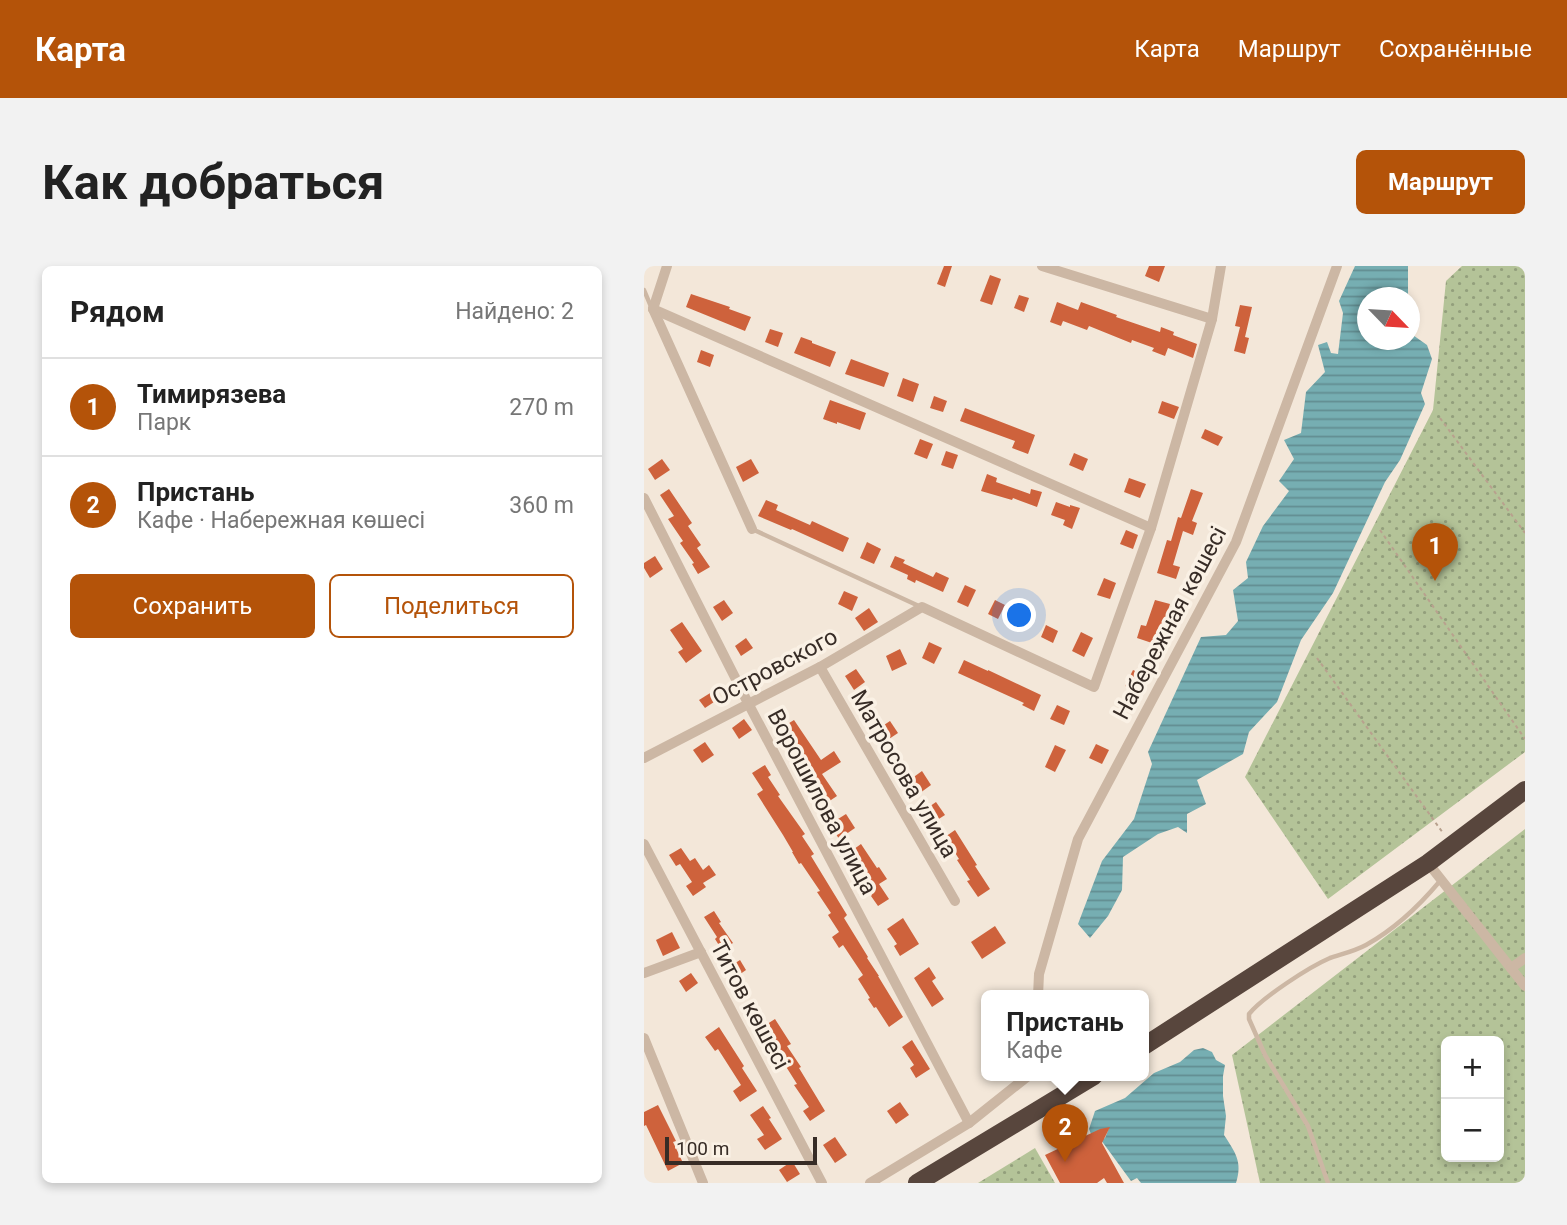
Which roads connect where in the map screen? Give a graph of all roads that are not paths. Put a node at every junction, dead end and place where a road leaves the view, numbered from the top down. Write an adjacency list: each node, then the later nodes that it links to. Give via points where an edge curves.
1 (667, 266): 6 (street)
2 (1042, 266): 7 (street)
3 (1221, 266): 7 (street, Набережная көшесі)
4 (1337, 266): 25 (street, Набережная көшесі, via 1236,542 1078,839)
5 (644, 290): 6 (lane)
6 (653, 309): 9 (street); 10 (street)
7 (1212, 319): 9 (street, Набережная көшесі)
8 (644, 498): 13 (street, Ворошилова улица)
9 (1150, 528): 11 (street, Набережная көшесі, via 1094,687)
10 (752, 529): 11 (lane)
11 (922, 607): 12 (street, Островского)
12 (820, 667): 13 (street, Островского); 19 (street, Матросова улица)
13 (748, 703): 14 (street, Островского); 30 (street, Ворошилова улица)
14 (644, 758)
15 (1525, 790): 17 (highway)
16 (644, 844): 20 (street, Титов көшесі)
17 (1428, 863): 18 (street); 27 (highway)
18 (1441, 880): 22 (street); 35 (lane, via 1400,922 1364,946 1328,959 1292,980 1249,1014 1265,1055 1308,1126)
19 (955, 901)
20 (701, 952): 23 (street); 32 (street, Титов көшесі)
21 (1525, 958): 22 (street)
22 (1511, 968): 24 (street)
23 (644, 973)
24 (1525, 986)
25 (1038, 990)
26 (644, 1038): 31 (street)
27 (1149, 1043)
28 (1022, 1081): 30 (street)
29 (1086, 1081): 34 (highway)
30 (969, 1123): 33 (street)
31 (703, 1183)
32 (822, 1183)
33 (870, 1183)
34 (917, 1183)
35 (1328, 1183)

